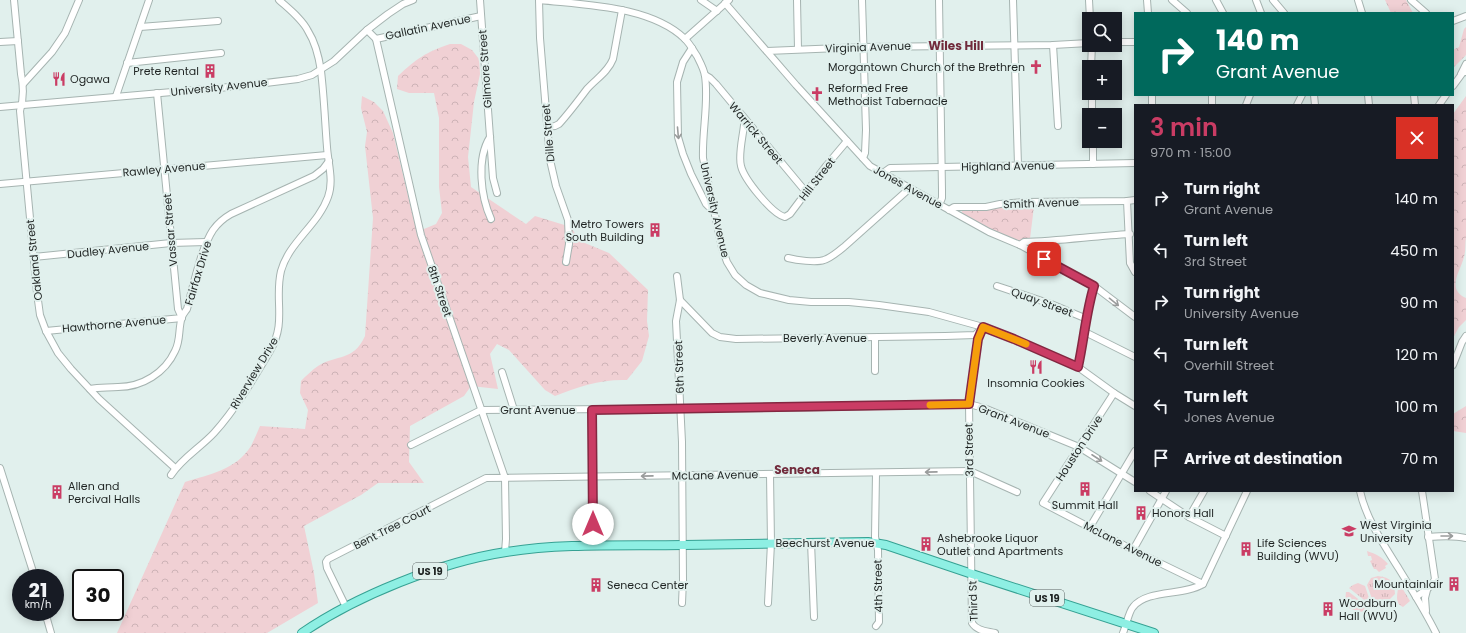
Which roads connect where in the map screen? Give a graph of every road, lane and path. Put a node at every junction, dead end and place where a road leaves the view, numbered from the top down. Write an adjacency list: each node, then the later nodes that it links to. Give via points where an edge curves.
1 (14, 0): 40 (street, Oakland Street)
2 (79, 0): 59 (street, via 65,33 52,52)
3 (149, 0): 36 (street)
4 (280, 0): 55 (street, Riverview Drive, via 308,30)
5 (413, 0): 37 (street, University Avenue, via 398,7)
6 (480, 0): 32 (street, Gilmore Street)
7 (539, 0): 22 (street, University Avenue); 67 (street, Dille Street)
8 (701, 0): 23 (street)
9 (797, 0): 50 (street)
10 (862, 0): 48 (street)
11 (938, 0): 45 (street)
12 (1013, 0): 46 (street)
13 (1090, 0): 24 (street)
14 (1147, 0): 25 (street)
15 (1172, 0): 26 (street)
16 (1216, 0): 27 (street)
17 (1256, 0): 28 (street)
18 (1272, 0): 29 (street)
19 (1358, 0): 30 (street)
20 (1411, 0): 31 (street)
21 (727, 2): 23 (street); 51 (street, Jones Avenue)
22 (622, 10): 39 (street, University Avenue, via 665,25); 67 (street, via 611,65 587,89 559,124)
23 (717, 11): 39 (street)
24 (1090, 12)
25 (1148, 12)
26 (1186, 12)
27 (1222, 12)
28 (1261, 12)
29 (1283, 12)
30 (1362, 12)
31 (1425, 12)
32 (480, 16): 38 (street, Gallatin Avenue); 68 (street, Gilmore Street)
33 (1466, 16): 35 (street)
34 (218, 21): 36 (street)
35 (1454, 21)
36 (140, 27): 53 (street)
37 (367, 30): 38 (street); 55 (street, University Avenue)
38 (376, 39): 120 (street, 8th Street, via 421,235)
39 (685, 39): 49 (street, University Avenue)
40 (18, 41): 41 (street); 59 (street, Oakland Street)
41 (0, 42)
42 (1122, 42): 43 (street)
43 (1134, 42)
44 (1082, 43): 47 (street, Virginia Avenue)
45 (940, 45): 46 (street, Virginia Avenue); 48 (street, Virginia Avenue); 76 (street)
46 (1014, 45): 47 (street, Virginia Avenue); 75 (street)
47 (1053, 45): 66 (street)
48 (864, 47): 50 (street, Virginia Avenue); 72 (street, via 866,130)
49 (692, 48): 57 (street, University Avenue); 87 (street, one-way to 87, via 683,62 677,82 678,137 706,204)
50 (798, 49): 51 (street, Virginia Avenue)
51 (767, 51): 69 (street, Jones Avenue)
52 (221, 53): 53 (street)
53 (127, 63): 62 (street)
54 (1466, 64): 58 (street)
55 (321, 71): 61 (street, University Avenue, via 298,79); 71 (street, Riverview Drive)
56 (1466, 72): 58 (street, via 1464,71)
57 (705, 75): 65 (street, Warrick Street); 87 (street, University Avenue, via 703,152)
58 (1460, 77): 60 (street)
59 (23, 84): 63 (street, Oakland Street)
60 (1454, 85)
61 (157, 93): 62 (street, University Avenue); 77 (street, Vassar Street)
62 (116, 96): 63 (street, University Avenue)
63 (22, 105): 64 (street, University Avenue); 79 (street, Oakland Street, via 20,111)
64 (0, 107)
65 (746, 121): 82 (street, Warrick Street); 82 (street, Hill Street, via 740,165 756,192 775,212 785,217)
66 (1058, 126)
67 (547, 127): 96 (street, Dille Street, via 551,168 568,220 569,244)
68 (490, 137): 83 (street, Gilmore Street, via 492,178); 89 (street, Gilmore Street, via 486,143 481,180 484,200)
69 (847, 141): 72 (street, Jones Avenue); 82 (street, Hill Street)
70 (1093, 148): 74 (street)
71 (328, 158): 77 (street, Rawley Avenue); 91 (street, Fairfax Drive, via 323,169 309,179 222,220); 127 (street, Riverview Drive, via 328,197 293,247 282,271 279,283 280,312 277,337 222,423)
72 (863, 158): 78 (street, Jones Avenue, via 870,166)
73 (1134, 163): 74 (street, Highland Avenue)
74 (1093, 164): 75 (street, Highland Avenue)
75 (1018, 165): 76 (street, Highland Avenue)
76 (942, 167): 78 (street, Highland Avenue, via 890,168); 86 (street, via 942,194)
77 (165, 169): 79 (street, Rawley Avenue); 92 (street, Vassar Street)
78 (883, 173): 81 (street, Jones Avenue)
79 (26, 182): 80 (street, Rawley Avenue); 94 (street, Oakland Street)
80 (0, 184)
81 (910, 188): 86 (street, Jones Avenue); 95 (street, via 845,246 823,261)
82 (806, 192)
83 (497, 193)
84 (1134, 200): 85 (street, Smith Avenue)
85 (1127, 201): 88 (street, Smith Avenue, via 1024,202 986,207 954,207); 90 (street)
86 (939, 205): 88 (street, Jones Avenue)
87 (713, 207): 105 (street, University Avenue, via 727,262 735,275 760,293 788,300 879,304 929,312)
88 (949, 210): 93 (street, Jones Avenue)
89 (491, 219)
90 (1130, 234): 93 (street, via 1024,242); 97 (street, via 1130,264)
91 (206, 242): 92 (street, Dudley Avenue); 103 (street, Fairfax Drive, via 187,309)
92 (171, 244): 94 (street, Dudley Avenue); 103 (street, Vassar Street, via 178,309)
93 (1020, 246): 100 (street, Jones Avenue)
94 (34, 257): 106 (street, Oakland Street, via 39,309)
95 (788, 258)
96 (566, 262)
97 (1134, 270)
98 (677, 276): 101 (street, 6th Street)
99 (997, 286): 104 (street, Quay Street)
100 (1094, 286): 102 (street, Jones Avenue, one-way to 102); 104 (street)
101 (680, 300): 109 (street, Beverly Avenue, via 700,322 720,337); 119 (street, 6th Street, via 676,321)
102 (1134, 317)
103 (182, 318): 106 (street, Hawthorne Avenue); 115 (street, Fairfax Drive, via 176,350 166,366 155,376 141,383 119,388)
104 (1087, 319): 107 (street)
105 (983, 327): 109 (street, Beverly Avenue, via 975,335); 112 (street, University Avenue); 117 (street, 3rd Street, via 978,339)
106 (46, 330): 115 (street, Oakland Street, via 64,361)
107 (1085, 332): 110 (street); 112 (street)
108 (1466, 336): 111 (street)
109 (875, 338): 113 (street)
110 (1134, 356)
111 (1454, 362)
112 (1078, 367): 116 (street, University Avenue)
113 (875, 371)
114 (502, 372): 121 (street)
115 (90, 389): 127 (street, Oakland Street)
116 (1114, 393): 118 (street, University Avenue); 124 (street, Houston Drive)
117 (969, 404): 119 (street, Grant Avenue); 124 (street, Grant Avenue); 128 (street, 3rd Street)
118 (1134, 405)
119 (680, 408): 122 (street, Grant Avenue); 133 (street, 6th Street)
120 (481, 410): 121 (street, Grant Avenue); 123 (street, Grant Avenue); 135 (street, 8th Street)
121 (514, 410): 122 (street, Grant Avenue)
122 (592, 410): 134 (street)
123 (410, 446)
124 (1079, 447): 131 (street, Grant Avenue, one-way to 131); 145 (street, Houston Drive)
125 (1134, 453): 131 (street)
126 (0, 468): 158 (street)
127 (175, 468): 132 (street, Riverview Drive)
128 (970, 471): 129 (street, McLane Avenue, one-way to 129); 137 (street, McLane Avenue); 159 (street, 3rd Street)
129 (876, 473): 130 (street, McLane Avenue); 153 (street, 4th Street)
130 (770, 474): 133 (street, McLane Avenue); 152 (street)
131 (1122, 474): 136 (street, Grant Avenue); 147 (street)
132 (171, 475)
133 (682, 475): 134 (street, McLane Avenue, one-way to 134); 154 (street, 6th Street)
134 (593, 477): 135 (street, McLane Avenue); 155 (street)
135 (505, 478): 157 (street, 8th Street); 165 (street, Bent Tree Court, via 486,478 328,559 327,568)
136 (1134, 481)
137 (1017, 492)
138 (1152, 492): 144 (street)
139 (1165, 492): 144 (street)
140 (1203, 492): 146 (street)
141 (1247, 492): 148 (street)
142 (1360, 492): 162 (street, via 1379,536)
143 (1422, 492): 149 (street)
144 (1162, 498): 146 (street); 156 (street)
145 (1043, 503): 147 (street, McLane Avenue)
146 (1190, 517): 148 (street)
147 (1090, 527): 156 (street, McLane Avenue)
148 (1226, 536): 160 (street)
149 (1428, 537): 150 (street, one-way to 150); 161 (street, via 1435,579)
150 (1466, 538)
151 (811, 542): 152 (main road, Beechurst Avenue / US 19); 153 (main road, Beechurst Avenue / US 19); 167 (street)
152 (770, 543): 154 (main road, Beechurst Avenue / US 19); 164 (street)
153 (876, 543): 159 (main road, Beechurst Avenue / US 19); 170 (street, 4th Street, via 879,622)
154 (683, 545): 155 (main road, Beechurst Avenue / US 19); 163 (street, 6th Street)
155 (593, 546): 157 (main road, Beechurst Avenue / US 19)
156 (1133, 550): 160 (street, McLane Avenue)
157 (505, 552): 165 (main road, US 19, via 464,561 410,578)
158 (31, 569)
159 (972, 574): 169 (main road, Beechurst Avenue / US 19); 173 (street, Third St, via 972,624)
160 (1203, 584): 169 (street, via 1196,589 1139,601 1132,607)
161 (1427, 590): 162 (street); 166 (street)
162 (1416, 597): 166 (street)
163 (682, 603)
164 (768, 604)
165 (346, 608): 172 (main road, US 19)
166 (1426, 613): 176 (street)
167 (814, 617)
168 (48, 621): 171 (street)
169 (1127, 624): 174 (street); 175 (main road, Beechurst Avenue / US 19)
170 (876, 626)
171 (51, 633)
172 (302, 633)
173 (995, 633)
174 (1123, 633)
175 (1154, 633)
176 (1436, 633)

